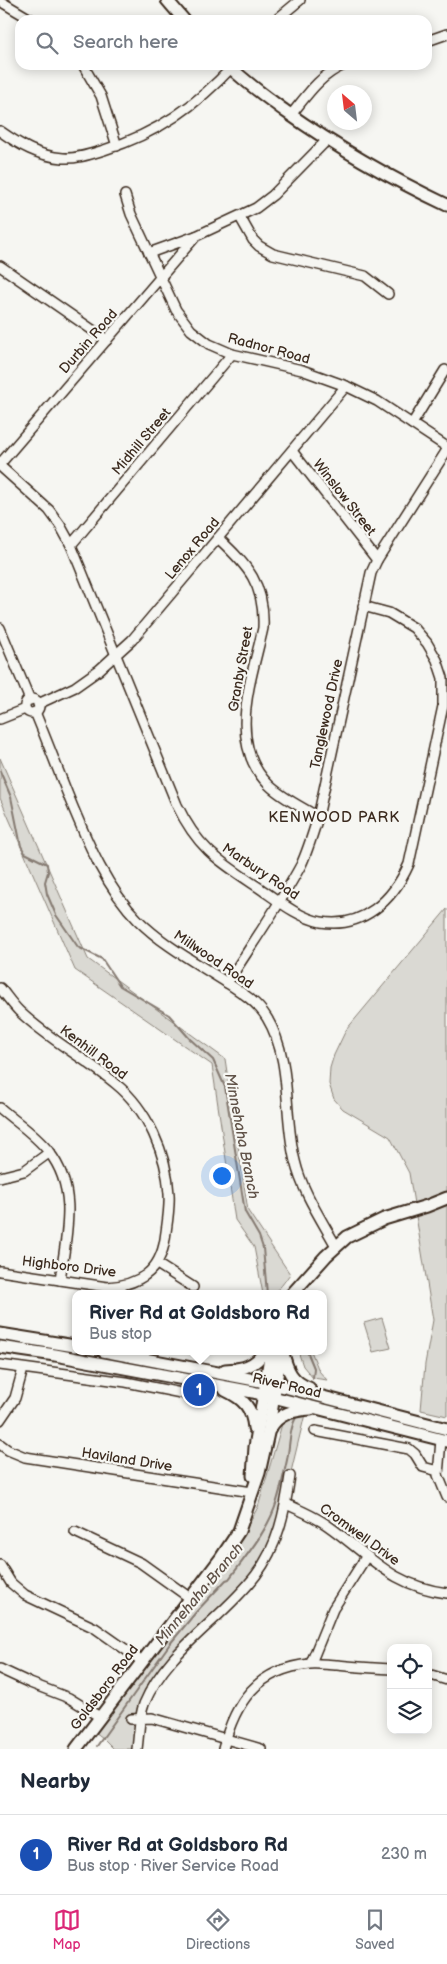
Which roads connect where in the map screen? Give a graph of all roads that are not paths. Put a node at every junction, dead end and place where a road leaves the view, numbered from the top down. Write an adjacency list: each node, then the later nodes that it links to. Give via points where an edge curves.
1 (167, 0): 5 (main road)
2 (300, 0): 6 (street)
3 (0, 1): 4 (street)
4 (24, 15)
5 (180, 15)
6 (282, 15)
7 (447, 34): 8 (street)
8 (432, 39)
9 (86, 70): 16 (street, via 101,96)
10 (227, 70): 16 (street, via 201,98 180,114 149,133)
11 (235, 70): 13 (main road, via 255,90)
12 (335, 70): 13 (street, via 314,85)
13 (291, 115): 15 (main road)
14 (0, 131): 16 (street, via 35,152 64,158 85,156)
15 (327, 140): 18 (main road); 19 (street, Durbin Road, via 273,195)
16 (117, 146)
17 (125, 195): 21 (street, Radnor Road)
18 (446, 203)
19 (240, 217): 20 (street, Durbin Road); 24 (street, via 253,240 273,254 365,276)
20 (196, 236): 21 (street, Durbin Road); 23 (street, Durbin Road)
21 (149, 253): 23 (street, Radnor Road)
22 (0, 266): 25 (street)
23 (161, 278): 25 (street, Durbin Road); 26 (street, Radnor Road, via 176,310 191,330 208,344)
24 (388, 294)
25 (107, 340): 32 (street, Durbin Road)
26 (232, 354): 28 (street, Radnor Road, via 302,370); 34 (street, Midhill Street)
27 (445, 370): 29 (street)
28 (346, 386): 29 (street, Radnor Road); 31 (street, Lenox Road)
29 (412, 424): 30 (street, Radnor Road)
30 (447, 448): 35 (street, Tanglewood Drive)
31 (292, 451): 33 (street, Lenox Road); 35 (street, Winslow Street)
32 (0, 465): 34 (street, Marbury Road, via 48,510)
33 (218, 538): 38 (street, Lenox Road); 43 (street, Granby Street, via 248,567 256,582 263,614 263,628 245,713 249,754 271,787)
34 (71, 545): 38 (street, Marbury Road)
35 (378, 560): 36 (street, Tanglewood Drive, via 371,573)
36 (363, 606): 41 (street, Marbury Road, via 389,613 414,628 434,654 444,690); 43 (street, Tanglewood Drive)
37 (0, 628): 39 (street, Millwood Road)
38 (117, 656): 39 (street, Lenox Road, via 75,687); 44 (street, Marbury Road, via 177,805 194,834 217,860)
39 (34, 705): 40 (street, via 28,712 25,709); 45 (street, Millwood Road, via 94,857 114,891 139,921 170,946)
40 (0, 719)
41 (437, 737): 42 (street); 44 (street, Marbury Road, via 408,864 391,895 362,917 340,923 320,922)
42 (447, 740)
43 (318, 817): 44 (street, Tanglewood Drive, via 301,864)
44 (279, 901): 45 (street, Tanglewood Drive)
45 (227, 983): 51 (street, Millwood Road, via 258,1006 275,1034 282,1055 295,1162 302,1183)
46 (0, 988): 52 (street, Kenhill Road, via 36,1026 117,1085 149,1125 162,1156 169,1194 164,1247)
47 (0, 1108): 48 (street)
48 (50, 1152): 49 (street, via 24,1171); 55 (street, via 63,1175 69,1201)
49 (0, 1177)
50 (447, 1198): 51 (main road, via 384,1219)
51 (336, 1246): 54 (main road)
52 (157, 1264): 55 (street, Highboro Drive, via 143,1277 123,1286 107,1287); 56 (street)
53 (0, 1271): 55 (street, Highboro Drive)
54 (307, 1278): 57 (main road); 58 (main road)
55 (60, 1280)
56 (193, 1288)
57 (296, 1290)
58 (303, 1290)
59 (0, 1334): 60 (main road)
60 (72, 1346)
61 (0, 1347): 70 (main road, River Road)
62 (124, 1355): 68 (main road, River Road)
63 (262, 1355): 68 (main road, via 251,1365 240,1369)
64 (271, 1355): 71 (main road, Goldsboro Road)
65 (281, 1355): 71 (main road, Goldsboro Road)
66 (283, 1355): 73 (main road, via 288,1370 298,1382)
67 (0, 1365): 69 (street)
68 (188, 1367): 71 (main road, River Road)
69 (23, 1369): 72 (street, via 126,1382); 75 (street, via 15,1398)
70 (213, 1384): 71 (main road, River Road); 81 (main road, via 242,1399 250,1409)
71 (269, 1389): 73 (main road, River Road); 74 (main road, River Road); 78 (main road, Goldsboro Road); 81 (main road, Goldsboro Road)
72 (201, 1398)
73 (338, 1401): 76 (main road, River Road)
74 (322, 1409): 78 (main road, via 285,1414); 79 (main road, River Road)
75 (0, 1420)
76 (447, 1429)
77 (315, 1431): 82 (street, via 408,1449 423,1467)
78 (268, 1433): 84 (main road, Goldsboro Road)
79 (444, 1441): 82 (street)
80 (0, 1444): 84 (street, Haviland Drive, via 25,1457)
81 (255, 1447): 84 (main road, Goldsboro Road)
82 (438, 1471): 85 (street)
83 (290, 1476): 86 (street)
84 (252, 1492): 91 (main road, Goldsboro Road, via 239,1531)
85 (447, 1497)
86 (286, 1504): 88 (street, Cromwell Drive, via 309,1514); 100 (street, via 275,1539 257,1574 233,1603 194,1636 172,1660 146,1702)
87 (75, 1532): 91 (street, via 141,1563)
88 (366, 1557): 90 (street, Cromwell Drive, via 391,1575 421,1588); 93 (street, via 333,1609)
89 (0, 1565): 92 (street, via 25,1595 95,1628)
90 (447, 1593)
91 (190, 1598): 92 (main road, Goldsboro Road)
92 (142, 1660): 98 (main road, Goldsboro Road)
93 (311, 1663): 95 (street); 101 (street, via 290,1667 254,1687 240,1703)
94 (0, 1669): 98 (street, via 69,1698)
95 (387, 1669)
96 (432, 1675): 97 (street)
97 (447, 1680)
98 (100, 1717): 102 (main road, Goldsboro Road)
99 (131, 1719): 100 (street)
100 (142, 1719): 101 (street, via 152,1718); 103 (street)
101 (226, 1739): 104 (street); 105 (street)
102 (76, 1749)
103 (137, 1749)
104 (223, 1749)
105 (261, 1749)

